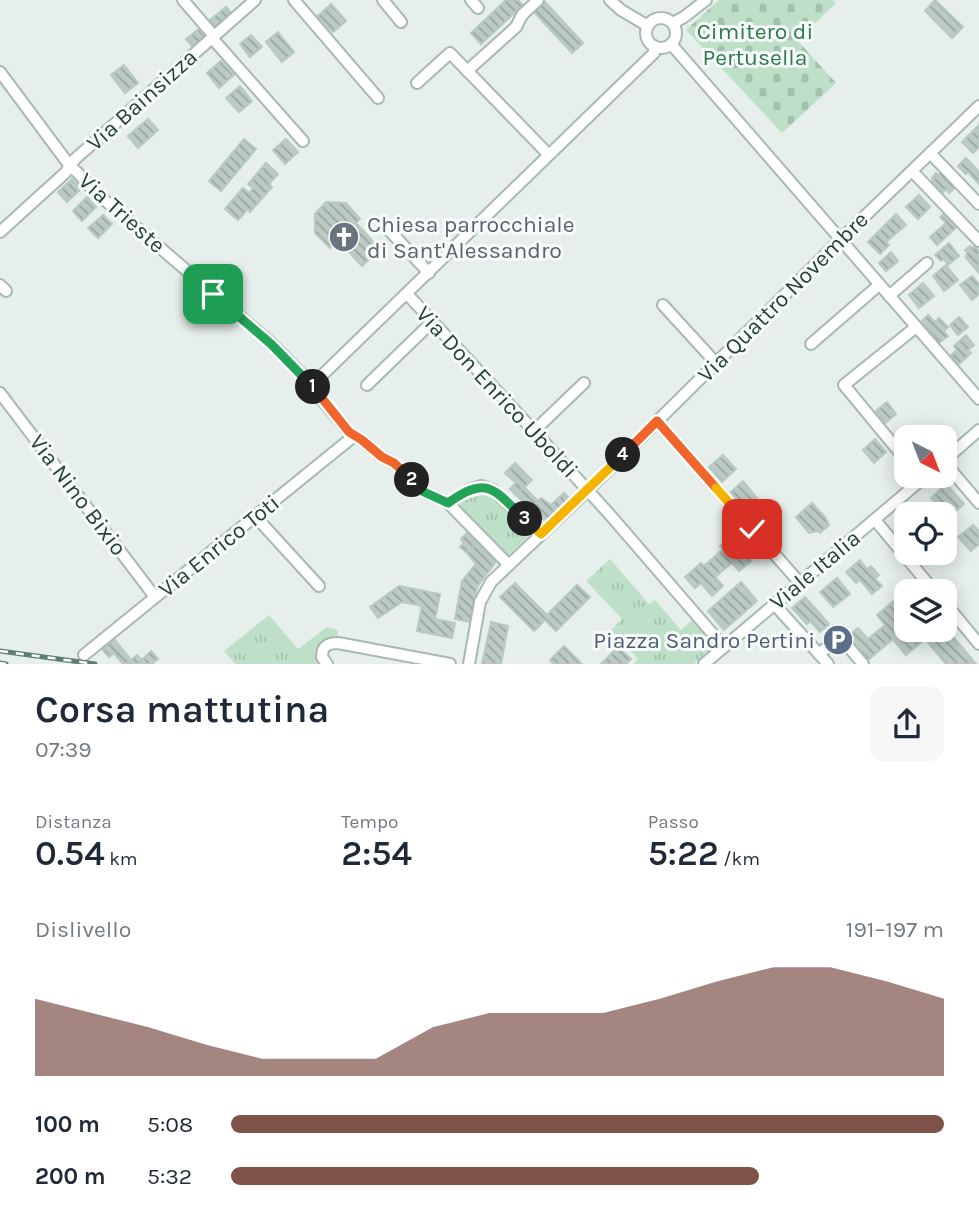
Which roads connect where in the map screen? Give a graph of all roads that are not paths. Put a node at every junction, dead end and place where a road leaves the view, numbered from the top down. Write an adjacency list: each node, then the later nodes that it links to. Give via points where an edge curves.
1 (183, 0): 11 (street)
2 (255, 0): 11 (street, Via Bainsizza)
3 (293, 0): 17 (street)
4 (383, 0): 8 (street)
5 (538, 0): 14 (street, via 516,27)
6 (610, 0): 10 (street)
7 (706, 0): 9 (street)
8 (401, 22)
9 (673, 23): 10 (street, via 659,18); 12 (street, via 676,33)
10 (648, 26): 13 (street, via 646,34)
11 (213, 37): 19 (street); 22 (street, Via Bainsizza)
12 (671, 44): 13 (street); 27 (street)
13 (654, 46): 21 (street, via 654,53)
14 (467, 71): 16 (street, via 450,53); 21 (street)
15 (2, 80): 22 (street, Via Trieste)
16 (417, 83)
17 (379, 97)
18 (979, 106): 20 (street, Via Quattro Novembre)
19 (303, 141)
20 (930, 153): 23 (street, Via Quattro Novembre); 24 (street)
21 (548, 155): 30 (street)
22 (70, 166): 26 (street, Via Bainsizza); 41 (street, Via Trieste)
23 (912, 171): 27 (street, Via Quattro Novembre); 28 (street)
24 (979, 204)
25 (388, 229): 30 (street)
26 (0, 232)
27 (840, 240): 31 (street); 38 (street, Via Quattro Novembre)
28 (979, 241)
29 (927, 263): 33 (street)
30 (429, 273): 32 (street)
31 (879, 285): 33 (street); 37 (street)
32 (407, 295): 35 (street, Via Don Enrico Uboldi); 41 (street)
33 (888, 296): 36 (street)
34 (663, 305): 38 (street)
35 (432, 322): 40 (street); 45 (street, Via Don Enrico Uboldi)
36 (916, 327): 43 (street); 48 (street, via 844,385)
37 (811, 344)
38 (716, 363): 44 (street, Via Quattro Novembre)
39 (584, 383): 45 (street)
40 (368, 385)
41 (312, 386): 47 (street, Via Trieste)
42 (0, 393): 62 (street, Via Nino Bixio)
43 (979, 399)
44 (657, 421): 52 (street, Via Quattro Novembre); 60 (street)
45 (534, 430): 52 (street, Via Don Enrico Uboldi)
46 (979, 430): 49 (street)
47 (354, 436): 53 (street, Via Trieste, via 394,463 424,492); 55 (street, Via Enrico Toti)
48 (894, 445)
49 (957, 451)
50 (957, 476): 54 (street)
51 (911, 488): 56 (street, Viale Italia)
52 (588, 490): 57 (street, Via Quattro Novembre); 66 (street, Via Don Enrico Uboldi)
53 (448, 503): 57 (street, via 481,486 494,490); 58 (street, Via Trieste)
54 (979, 503)
55 (256, 517): 61 (street); 62 (street, Via Enrico Toti)
56 (875, 520): 59 (street); 60 (street, Viale Italia)
57 (541, 534): 58 (street, Via Quattro Novembre)
58 (509, 565): 71 (street, Via Quattro Novembre, via 491,582 480,602)
59 (924, 579)
60 (800, 583): 63 (street, Viale Italia)
61 (319, 586)
62 (155, 597): 68 (street, Via Enrico Toti)
63 (775, 605): 66 (street, Viale Italia); 67 (street)
64 (957, 617): 65 (street)
65 (979, 644)
66 (724, 647): 72 (street, Viale Italia)
67 (819, 654): 73 (street); 74 (street, via 839,637)
68 (84, 655)
69 (327, 664): 70 (street, via 322,651 338,643)
70 (450, 664)
71 (469, 664)
72 (704, 664)
73 (828, 664)
74 (863, 664)

